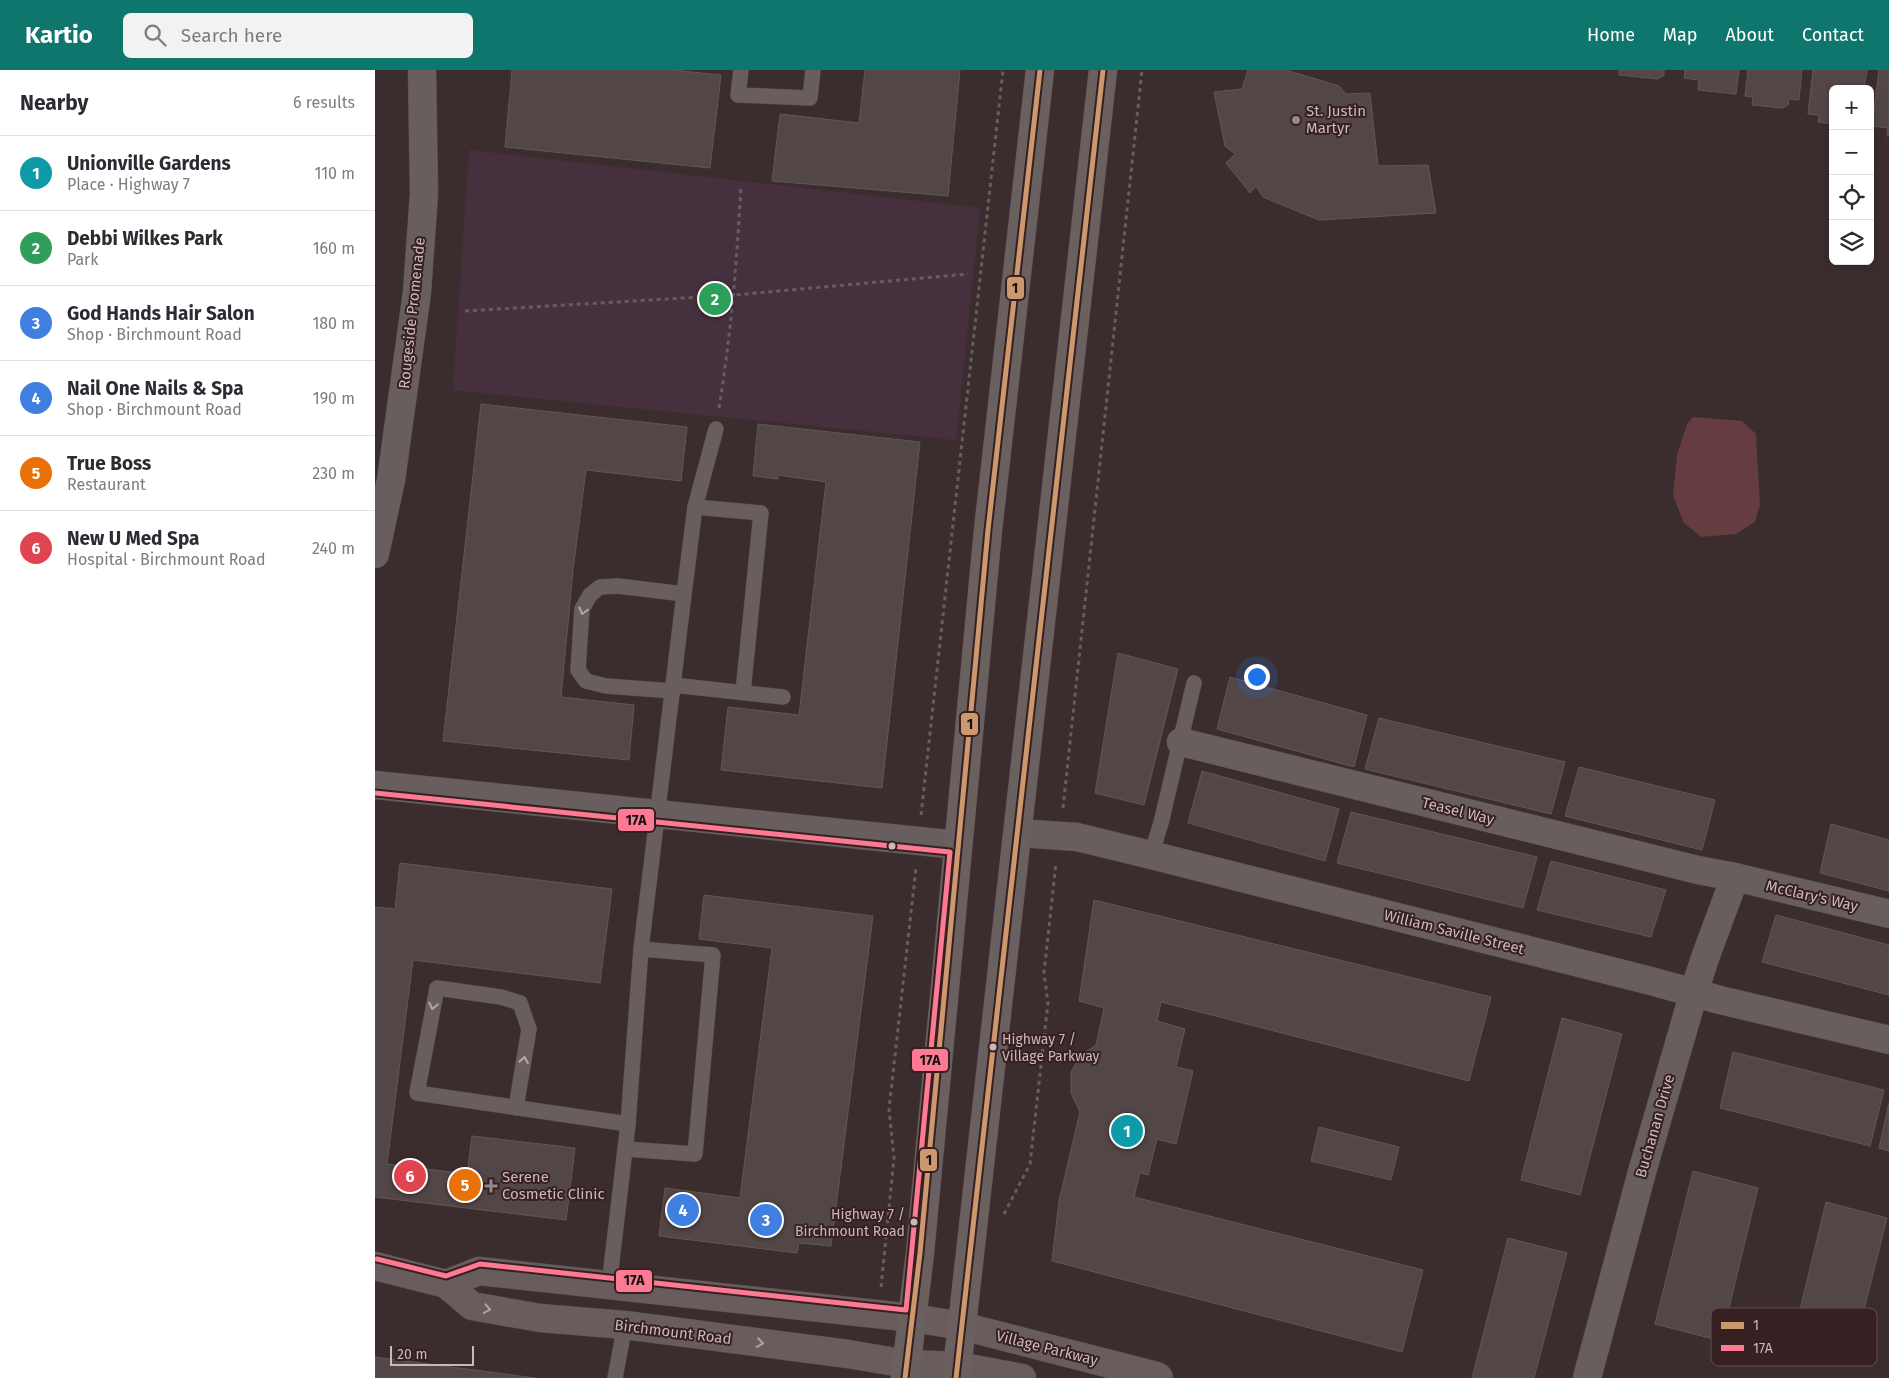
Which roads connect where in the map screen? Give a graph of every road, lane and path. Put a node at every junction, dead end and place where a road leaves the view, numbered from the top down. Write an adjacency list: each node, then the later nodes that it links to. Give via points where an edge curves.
1 (422, 70): 14 (street, Rougeside Promenade, via 424,194 417,292 391,480)
2 (741, 70): 3 (lane, via 739,95 810,98)
3 (813, 70)
4 (1003, 70): 22 (path)
5 (1040, 70): 26 (main road, via 988,530)
6 (1103, 70): 24 (main road)
7 (1142, 70): 25 (path)
8 (741, 185): 10 (path)
9 (968, 274): 10 (path)
10 (734, 295): 11 (path); 12 (path)
11 (465, 311)
12 (716, 429): 13 (lane)
13 (695, 507): 15 (lane); 18 (lane, via 761,513)
14 (375, 554)
15 (684, 594): 17 (lane); 17 (lane, one-way to 17, via 600,587 590,595 582,609 578,670 586,681)
16 (1195, 684): 20 (lane)
17 (673, 688): 18 (lane); 23 (lane)
18 (743, 692): 19 (lane)
19 (783, 697)
20 (1181, 742): 27 (lane); 28 (street, Teasel Way)
21 (375, 785): 23 (street)
22 (922, 808)
23 (657, 814): 26 (street); 31 (lane)
24 (1018, 832): 25 (street, William Saville Street); 44 (main road)
25 (1060, 836): 27 (street, William Saville Street); 37 (path, via 1044,973 1048,1002 1030,1164)
26 (958, 845): 42 (main road)
27 (1151, 855): 32 (street, William Saville Street)
28 (1735, 877): 30 (street, McClary's Way); 32 (street, Buchanan Drive)
29 (914, 887): 41 (path, via 889,1109 894,1158)
30 (1889, 914)
31 (641, 949): 35 (lane); 36 (lane, via 713,955 695,1154)
32 (1694, 992): 33 (street, William Saville Street); 50 (street, Buchanan Drive, via 1641,1172)
33 (1889, 1040)
34 (515, 1108): 34 (lane, one-way to 34, via 529,1029 521,1003 437,988 417,1093); 35 (lane)
35 (628, 1124): 36 (lane)
36 (625, 1149): 40 (lane)
37 (1001, 1220)
38 (375, 1266): 39 (main road, Birchmount Road)
39 (446, 1284): 40 (main road, via 479,1271); 43 (main road, Birchmount Road, one-way to 43, via 472,1306 540,1318)
40 (609, 1286): 41 (main road)
41 (878, 1314): 42 (main road)
42 (913, 1318): 44 (main road); 45 (main road)
43 (625, 1325): 45 (main road, Birchmount Road, one-way to 45, via 838,1353); 47 (lane)
44 (962, 1326): 46 (main road); 49 (main road, Village Parkway)
45 (906, 1371): 46 (main road)
46 (957, 1372): 48 (main road)
47 (615, 1378)
48 (1022, 1378)
49 (1159, 1378)
50 (1587, 1378)

